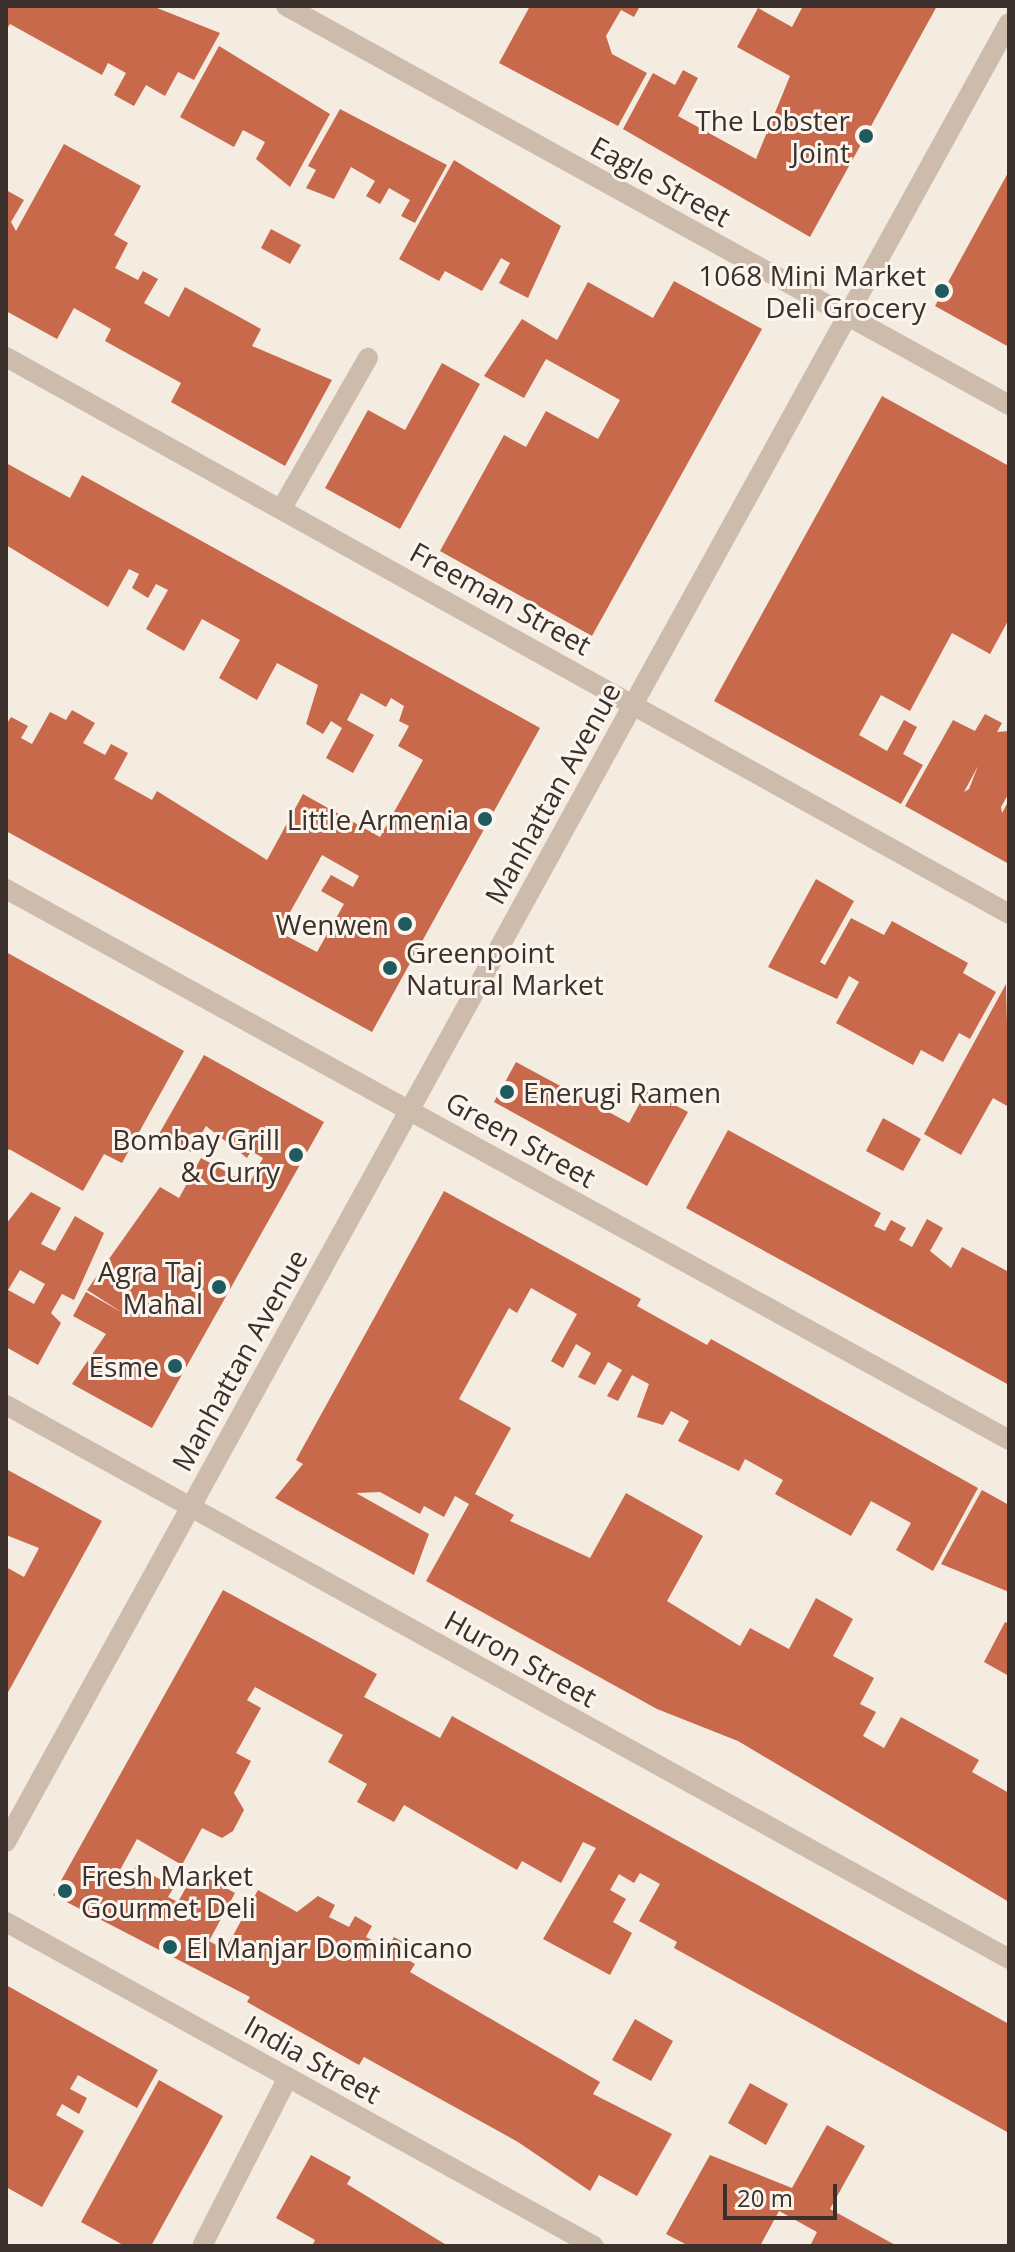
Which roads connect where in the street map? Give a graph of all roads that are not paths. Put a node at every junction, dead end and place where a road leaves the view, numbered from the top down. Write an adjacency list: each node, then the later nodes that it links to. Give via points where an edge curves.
1 (286, 6): 3 (street, Eagle Street)
2 (1009, 23): 3 (street, Manhattan Avenue)
3 (848, 315): 6 (street, Eagle Street); 8 (street, Manhattan Avenue)
4 (6, 357): 7 (street, Freeman Street)
5 (368, 358): 7 (street)
6 (1009, 405)
7 (282, 508): 8 (street, Freeman Street)
8 (632, 705): 10 (street, Freeman Street); 11 (street, Manhattan Avenue)
9 (6, 889): 11 (street, Green Street)
10 (1009, 914)
11 (409, 1109): 13 (street, Green Street); 14 (street, Manhattan Avenue)
12 (6, 1405): 14 (street, Huron Street)
13 (1009, 1440)
14 (189, 1507): 15 (street, Manhattan Avenue); 17 (street, Huron Street)
15 (6, 1842)
16 (6, 1922): 18 (street, India Street)
17 (1009, 1959)
18 (288, 2077): 19 (street); 20 (street, India Street)
19 (203, 2244)
20 (594, 2246)

